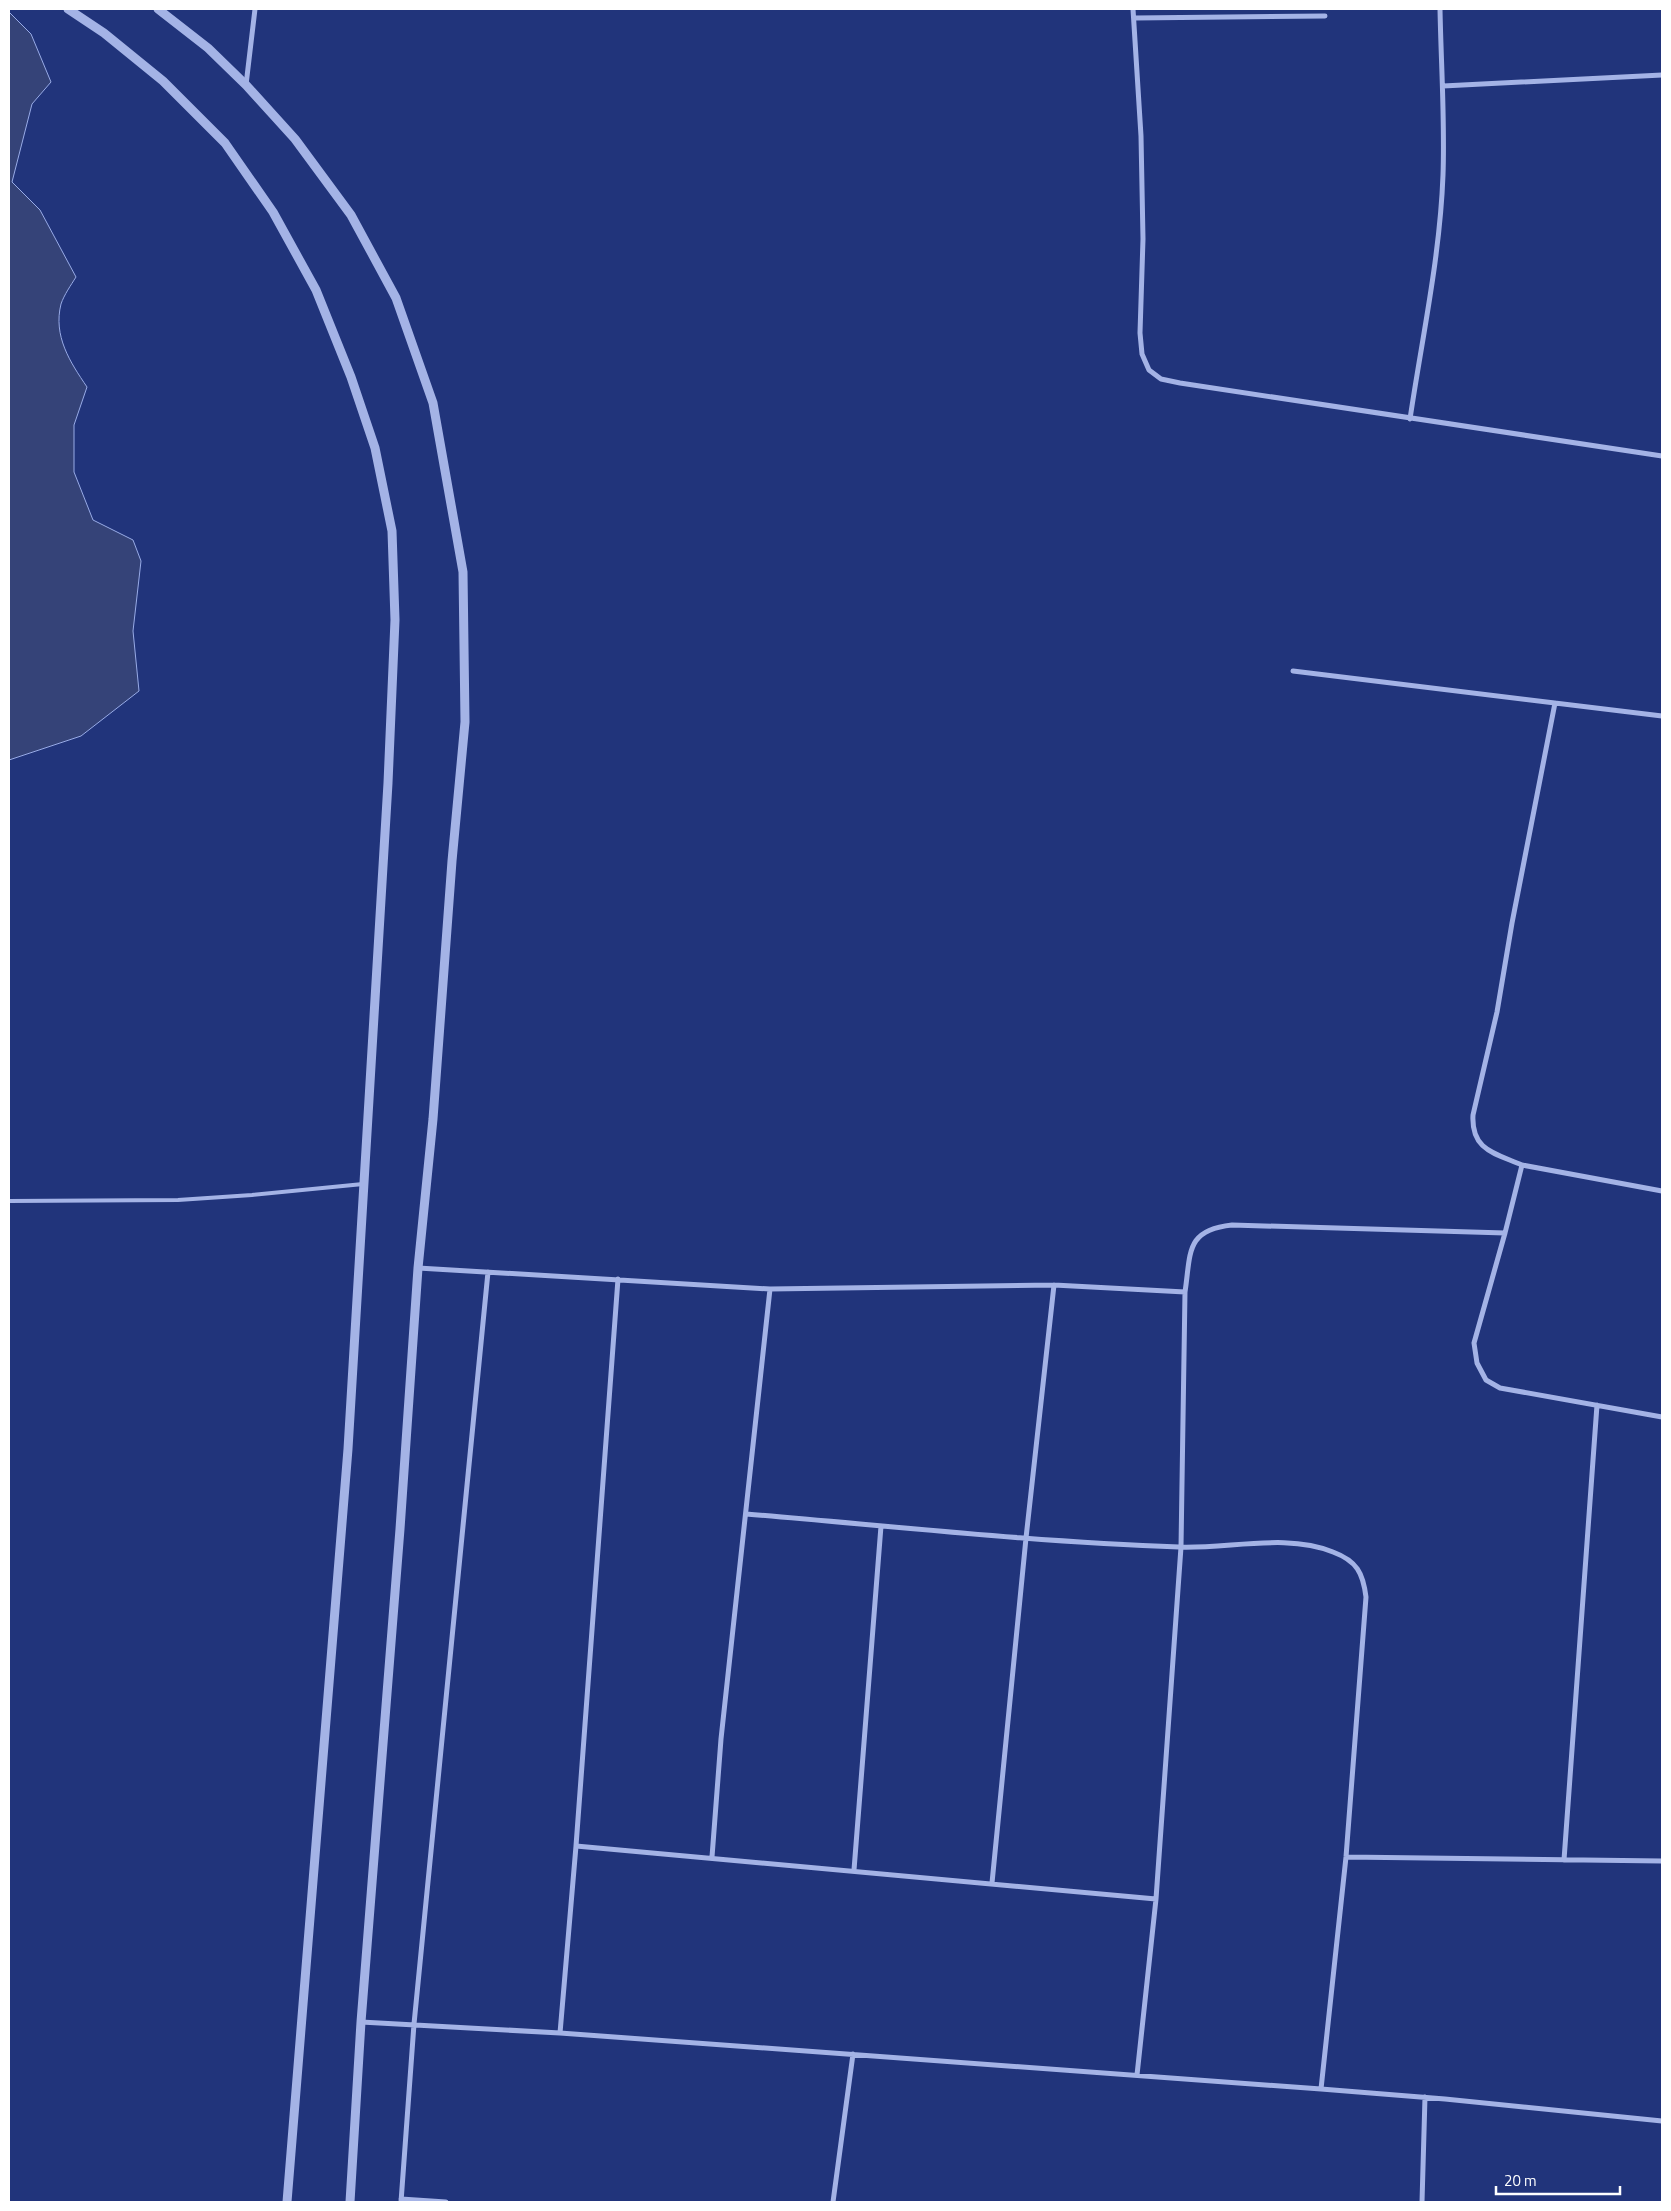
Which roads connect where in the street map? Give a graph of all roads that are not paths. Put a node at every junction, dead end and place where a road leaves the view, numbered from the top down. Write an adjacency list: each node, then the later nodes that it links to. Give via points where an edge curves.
1 (68, 9): 17 (street, via 104,33 163,81 225,143 268,204 316,290 375,448 392,531 395,620)
2 (158, 9): 9 (street, via 208,48)
3 (255, 9): 9 (street)
4 (1133, 9): 7 (street)
5 (1440, 9): 10 (street)
6 (1325, 16): 7 (street)
7 (1135, 18): 11 (street, via 1143,239 1140,333 1142,354 1149,370 1161,379 1180,384)
8 (1662, 75): 10 (street)
9 (246, 85): 21 (street, via 295,139 351,215 396,298 433,403 463,572 465,722)
10 (1443, 86): 11 (street, via 1443,176 1437,242)
11 (1410, 419): 12 (street)
12 (1662, 456)
13 (1293, 671): 14 (street)
14 (1555, 703): 15 (street); 16 (street, via 1497,1012 1473,1115 1472,1129 1477,1142 1487,1150)
15 (1662, 716)
16 (1522, 1165): 18 (street); 20 (street)
17 (364, 1184): 19 (lane, via 178,1200); 50 (street, via 348,1449)
18 (1662, 1191)
19 (9, 1201)
20 (1505, 1234): 26 (street, via 1214,1227 1200,1234 1193,1245); 27 (street, via 1474,1343 1477,1363 1486,1380 1500,1388)
21 (418, 1268): 22 (street); 41 (street)
22 (488, 1272): 23 (street); 42 (street)
23 (618, 1279): 25 (street); 33 (street)
24 (1054, 1285): 25 (street); 26 (street); 31 (street)
25 (770, 1289): 29 (street)
26 (1185, 1292): 32 (street)
27 (1597, 1405): 28 (street); 36 (street)
28 (1662, 1417)
29 (746, 1514): 30 (street); 34 (street)
30 (881, 1526): 31 (street); 38 (street)
31 (1026, 1538): 32 (street); 39 (street)
32 (1182, 1548): 35 (street, via 1270,1542 1306,1546 1333,1552 1352,1562 1363,1578 1366,1598); 40 (street)
33 (576, 1846): 34 (street); 43 (street)
34 (712, 1857): 38 (street)
35 (1346, 1857): 36 (street); 46 (street)
36 (1564, 1860): 37 (street)
37 (1662, 1862)
38 (854, 1870): 39 (street)
39 (992, 1883): 40 (street)
40 (1156, 1899): 45 (street)
41 (362, 2022): 42 (street); 51 (street)
42 (414, 2024): 43 (street); 49 (street)
43 (560, 2033): 44 (street)
44 (853, 2054): 45 (street); 53 (street)
45 (1137, 2075): 46 (street)
46 (1320, 2089): 47 (street)
47 (1425, 2097): 48 (street); 54 (street)
48 (1662, 2121)
49 (401, 2201): 52 (street)
50 (287, 2202)
51 (350, 2202)
52 (446, 2202)
53 (833, 2202)
54 (1422, 2202)

